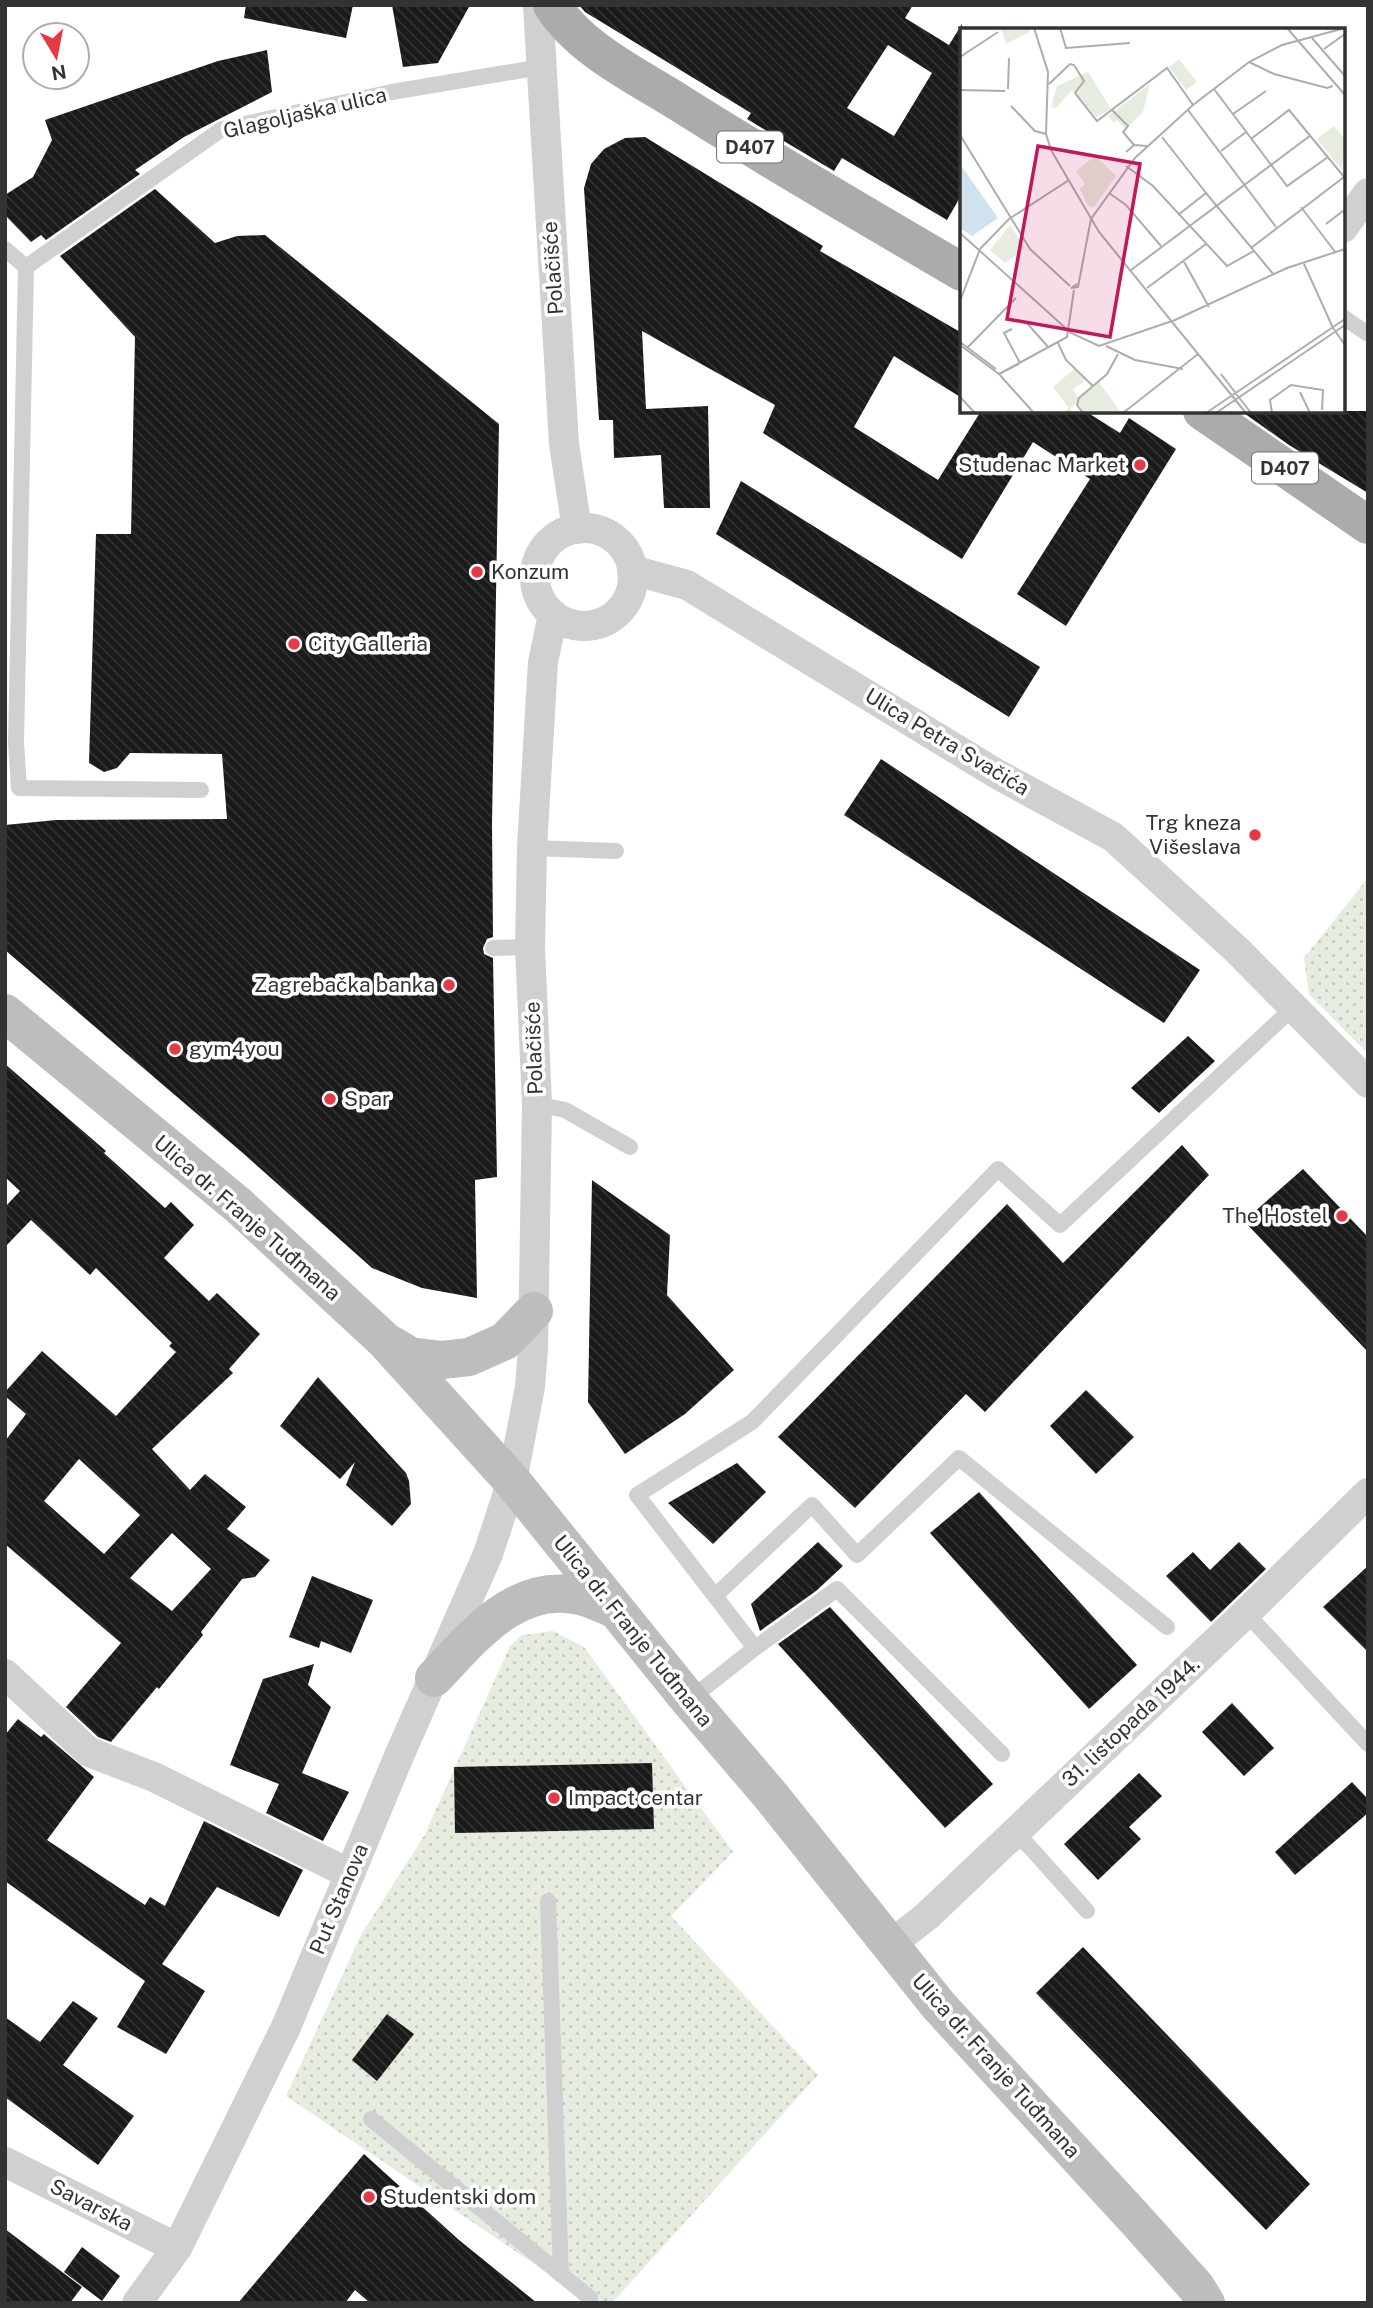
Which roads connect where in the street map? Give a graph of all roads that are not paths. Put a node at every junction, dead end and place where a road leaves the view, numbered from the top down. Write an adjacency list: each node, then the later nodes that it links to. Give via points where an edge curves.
1 (538, 5): 3 (street, Polačišće)
2 (552, 5): 8 (main road, D407, via 587,43 620,65 783,169)
3 (541, 67): 7 (lane, Glagoljaška ulica, via 392,92 222,129); 13 (street, Polačišće, via 564,444)
4 (1368, 193): 5 (street)
5 (1345, 225)
6 (5, 249): 7 (lane)
7 (26, 267): 16 (lane)
8 (960, 271)
9 (1345, 318): 10 (lane)
10 (1368, 334)
11 (1205, 413): 12 (main road, D407)
12 (1368, 525)
13 (577, 529): 14 (street, via 607,534 628,555); 15 (street, via 548,543 539,557 536,589)
14 (632, 570): 15 (street, via 626,602 601,623 568,624); 22 (street, Ulica Petra Svačića, via 687,585 997,774 1113,837)
15 (553, 615): 18 (street, Polačišće, via 543,662)
16 (11, 674): 17 (lane, via 19,788)
17 (201, 790)
18 (532, 848): 19 (lane); 20 (street, Polačišće)
19 (616, 851)
20 (530, 947): 21 (lane); 25 (street, Polačišće)
21 (493, 948)
22 (1294, 1007): 24 (street); 31 (lane, via 1060,1225 998,1169 752,1422 637,1495)
23 (5, 1013): 28 (main road, Ulica dr. Franje Tuđmana, via 238,1205)
24 (1368, 1083)
25 (537, 1104): 26 (lane, via 565,1110); 27 (street, Polačišće)
26 (630, 1147)
27 (534, 1311): 28 (main road, via 505,1341 469,1357 410,1356); 29 (street, Polačišće, via 530,1387)
28 (384, 1340): 29 (main road, Ulica dr. Franje Tuđmana)
29 (512, 1481): 32 (main road, Ulica dr. Franje Tuđmana); 37 (street, Put Stanova, via 488,1554)
30 (1368, 1493): 33 (street, 31. listopada 1944.)
31 (715, 1596): 34 (lane, via 812,1505 857,1555 960,1458); 35 (lane)
32 (614, 1609): 37 (main road, via 559,1594 512,1605 487,1623); 38 (main road, Ulica dr. Franje Tuđmana)
33 (1247, 1613): 39 (lane); 41 (street, 31. listopada 1944.)
34 (1167, 1627)
35 (755, 1648): 38 (lane); 40 (lane, via 837,1589)
36 (5, 1674): 42 (street, via 89,1752 154,1777)
37 (434, 1678): 42 (street, Put Stanova)
38 (688, 1700): 45 (main road, Ulica dr. Franje Tuđmana)
39 (1368, 1744)
40 (1002, 1754)
41 (1012, 1835): 44 (lane, via 1028,1845); 45 (street, 31. listopada 1944.)
42 (350, 1874): 48 (street, Put Stanova, via 286,2027)
43 (548, 1900): 49 (lane)
44 (1087, 1910)
45 (890, 1945): 52 (main road, Ulica dr. Franje Tuđmana, via 939,2006 1138,2222)
46 (371, 2119): 49 (lane)
47 (5, 2162): 48 (street, Savarska)
48 (177, 2248): 51 (street, Put Stanova)
49 (561, 2275): 50 (lane)
50 (590, 2301)
51 (137, 2303)
52 (1206, 2303)

